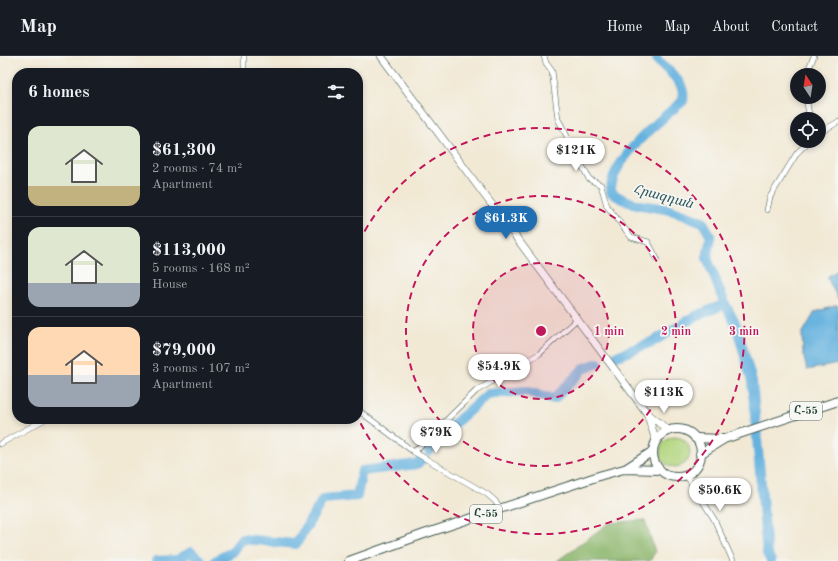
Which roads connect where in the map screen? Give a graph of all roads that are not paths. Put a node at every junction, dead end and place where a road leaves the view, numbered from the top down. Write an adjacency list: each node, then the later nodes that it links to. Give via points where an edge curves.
1 (244, 56): 5 (street)
2 (381, 56): 12 (main road)
3 (544, 56): 11 (street, via 552,71 558,119 589,179 600,185 607,206 631,237 648,242)
4 (814, 56): 6 (street)
5 (244, 68)
6 (809, 68)
7 (838, 122): 8 (street)
8 (826, 129)
9 (802, 148): 10 (street, via 770,197)
10 (767, 210)
11 (657, 259)
12 (577, 319): 14 (main road); 23 (street, via 539,354 476,391)
13 (838, 401): 19 (main road, Հ-55)
14 (647, 413): 17 (main road); 20 (main road)
15 (363, 414): 23 (street)
16 (36, 424): 21 (street)
17 (669, 430): 18 (main road, Հ-55, via 681,430); 20 (main road)
18 (695, 438): 19 (main road, Հ-55); 24 (main road)
19 (724, 439): 24 (main road, Հ-55)
20 (656, 441): 22 (main road)
21 (0, 444)
22 (653, 451): 25 (main road, Հ-55); 26 (main road, via 653,458)
23 (414, 452): 28 (street, via 487,494)
24 (700, 454): 27 (main road, via 698,464)
25 (624, 470): 26 (main road, Հ-55); 28 (main road, Հ-55)
26 (660, 470): 27 (main road, Հ-55, via 672,476)
27 (686, 475): 30 (street, via 714,519)
28 (500, 509): 29 (main road, Հ-55)
29 (349, 561)
30 (733, 561)

